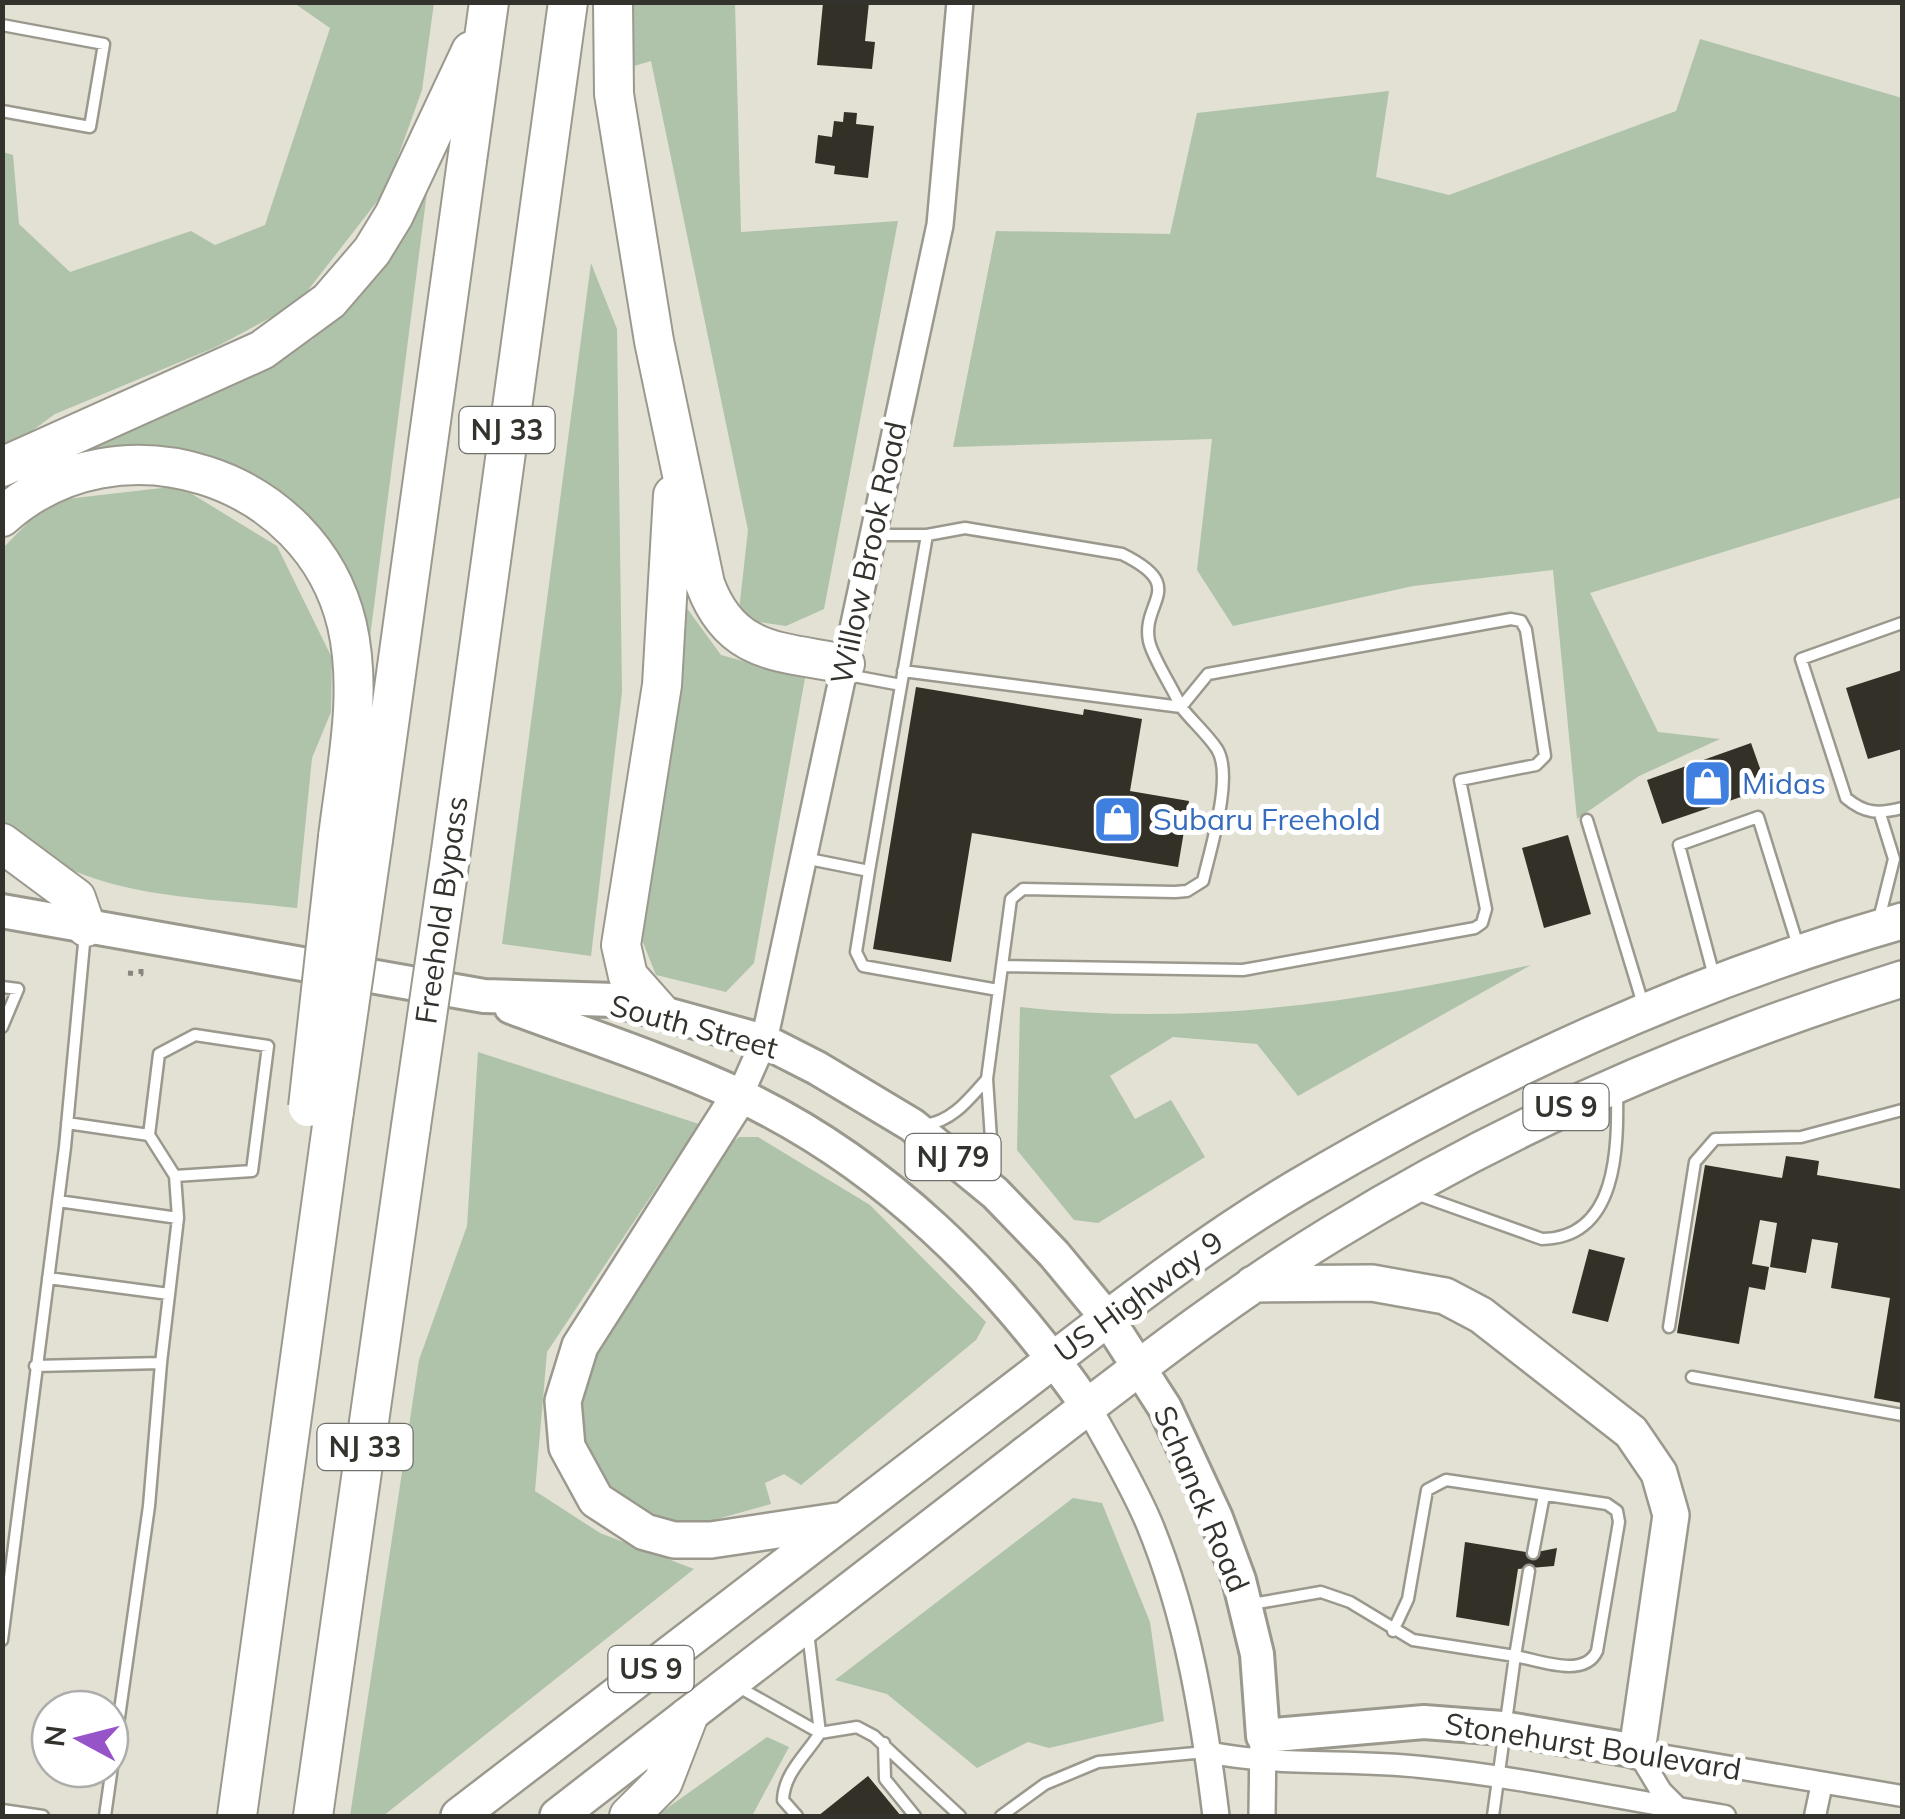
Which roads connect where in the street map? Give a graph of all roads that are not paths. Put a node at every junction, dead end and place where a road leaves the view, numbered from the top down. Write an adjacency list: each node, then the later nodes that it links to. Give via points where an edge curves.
1 (568, 2): 87 (highway, Freehold Bypass / NJ 33, bridge)
2 (613, 2): 7 (highway, via 614,94)
3 (960, 2): 10 (street, Willow Brook Road, via 940,224)
4 (488, 10): 8 (highway, via 394,215 328,301 262,350); 20 (highway, NJ 33)
5 (2, 24): 6 (lane, via 104,44 90,127)
6 (2, 111)
7 (669, 414): 13 (highway, via 705,584 718,615 738,637 758,646); 35 (highway, via 668,630 621,945 628,976)
8 (2, 467)
9 (2, 517): 20 (highway, via 78,474 158,464 230,484 293,527 333,585 352,656)
10 (874, 534): 11 (lane); 13 (street, Willow Brook Road)
11 (928, 536): 14 (lane); 16 (lane, via 965,528 1122,554 1145,566 1158,597 1148,640)
12 (1902, 623): 18 (lane, via 1801,658 1846,798)
13 (844, 669): 15 (lane); 22 (street, Willow Brook Road)
14 (904, 671): 15 (lane); 16 (lane)
15 (901, 685): 23 (lane)
16 (1181, 707): 28 (lane, via 1222,763 1203,880 1187,891 1023,889 1011,899); 28 (lane, via 1208,674 1511,618 1521,622 1545,756 1536,765 1460,780 1484,921 1475,928 1243,970)
17 (1902, 808): 18 (lane)
18 (1880, 814): 25 (lane, via 1894,859)
19 (1587, 820): 34 (lane)
20 (355, 839): 86 (highway, NJ 33, bridge, via 295,1394)
21 (2, 842): 26 (highway, via 76,898)
22 (804, 858): 23 (lane); 37 (street, Willow Brook Road)
23 (869, 871): 32 (lane, via 859,962 872,970)
24 (2, 911): 26 (main road, South Street / NJ 79)
25 (1890, 925): 27 (highway, US Highway 9 / US 9)
26 (86, 926): 33 (main road, South Street / NJ 79); 42 (lane)
27 (1800, 950): 30 (highway, US Highway 9 / US 9); 30 (lane, via 1758,817 1694,839 1679,845)
28 (1002, 966): 32 (lane)
29 (1902, 979): 39 (highway, US Highway 9 / US 9, via 1770,1022)
30 (1716, 981): 34 (highway, US Highway 9 / US 9)
31 (2, 987): 36 (lane, via 18,989)
32 (998, 990): 38 (lane)
33 (484, 996): 35 (main road, South Street / NJ 79, via 615,1000); 40 (main road, South Street / NJ 79)
34 (1644, 1010): 53 (highway, US Highway 9 / US 9, via 1504,1074 1296,1188)
35 (659, 1011): 37 (main road, South Street / NJ 79)
36 (2, 1027)
37 (764, 1042): 40 (street, Willow Brook Road); 43 (main road, South Street / NJ 79)
38 (987, 1079): 43 (lane, via 940,1122); 47 (lane)
39 (1617, 1084): 46 (highway, US Highway 9 / US 9); 46 (lane, via 1617,1165 1602,1204 1561,1239 1542,1239)
40 (740, 1096): 55 (main road, South Street / NJ 79, via 850,1161 929,1221 1007,1299); 63 (highway, via 580,1346 563,1401 567,1447 596,1500 644,1532 674,1540)
41 (1902, 1110): 54 (lane, via 1801,1136 1734,1136 1705,1146 1694,1162)
42 (67, 1123): 44 (lane); 48 (lane)
43 (912, 1125): 47 (main road, South Street / NJ 79)
44 (149, 1135): 45 (lane); 45 (lane, via 159,1054 195,1034 268,1046 252,1171)
45 (175, 1176): 49 (lane)
46 (1406, 1190): 51 (highway, US Highway 9 / US 9)
47 (995, 1193): 53 (main road, South Street / NJ 79)
48 (58, 1201): 49 (lane); 50 (lane)
49 (178, 1218): 52 (lane)
50 (48, 1278): 52 (lane); 57 (lane)
51 (1252, 1284): 58 (highway, US Highway 9 / US 9); 78 (highway, via 1372,1284 1445,1296 1480,1315 1631,1432 1658,1473 1671,1515)
52 (169, 1294): 56 (lane)
53 (1107, 1318): 55 (highway, US Highway 9 / US 9); 58 (main road, South Street / NJ 79)
54 (1669, 1327)
55 (1054, 1358): 60 (main road, South Street / NJ 79); 63 (highway, US Highway 9 / US 9)
56 (161, 1363): 57 (lane); 85 (lane)
57 (36, 1366): 69 (lane)
58 (1140, 1366): 60 (highway, US Highway 9 / US 9); 66 (main road, Schanck Road, via 1209,1501)
59 (1692, 1378): 61 (lane)
60 (1088, 1407): 67 (highway, US Highway 9 / US 9); 77 (street, Schanck Road, via 1149,1522 1167,1572)
61 (1902, 1416)
62 (1544, 1495): 64 (lane); 68 (lane, via 1446,1480 1426,1490 1408,1598); 70 (lane, via 1606,1504 1618,1514 1597,1651 1580,1666)
63 (842, 1520): 88 (highway, US Highway 9 / US 9)
64 (1532, 1553)
65 (1530, 1571): 70 (lane)
66 (1246, 1605): 68 (lane, via 1320,1592 1350,1602); 76 (main road, Schanck Road, via 1257,1654)
67 (807, 1623): 71 (highway, US Highway 9 / US 9); 74 (lane)
68 (1393, 1631): 70 (lane, via 1428,1644)
69 (2, 1640)
70 (1514, 1656): 73 (lane)
71 (730, 1682): 72 (highway, US Highway 9 / US 9); 74 (lane)
72 (688, 1717): 89 (highway, US Highway 9 / US 9); 90 (highway, via 663,1782)
73 (1502, 1728): 76 (main road, Stonehurst Boulevard, via 1376,1723); 78 (main road, Stonehurst Boulevard); 79 (lane)
74 (820, 1732): 75 (lane, via 857,1727); 91 (lane, via 783,1786 783,1800)
75 (884, 1743): 92 (lane, via 885,1778); 93 (lane)
76 (1263, 1750): 77 (street, Stonehurst Boulevard); 79 (street, Stonehurst Boulevard); 96 (street, Schanck Road)
77 (1208, 1752): 94 (lane, via 1098,1762 1046,1784); 95 (street, Schanck Road)
78 (1637, 1752): 80 (street, Stonehurst Boulevard); 82 (street)
79 (1496, 1777): 82 (street, Stonehurst Boulevard); 97 (lane)
80 (1822, 1782): 81 (street, Stonehurst Boulevard); 99 (street)
81 (1902, 1796)
82 (1679, 1809): 98 (street, Stonehurst Boulevard)
83 (2, 1810): 84 (lane)
84 (43, 1816)
85 (105, 1816)
86 (237, 1816)
87 (313, 1816)
88 (459, 1816)
89 (558, 1816)
90 (629, 1816)
91 (798, 1816)
92 (915, 1816)
93 (960, 1816)
94 (1001, 1816)
95 (1216, 1816)
96 (1262, 1816)
97 (1493, 1816)
98 (1725, 1816)
99 (1815, 1816)

